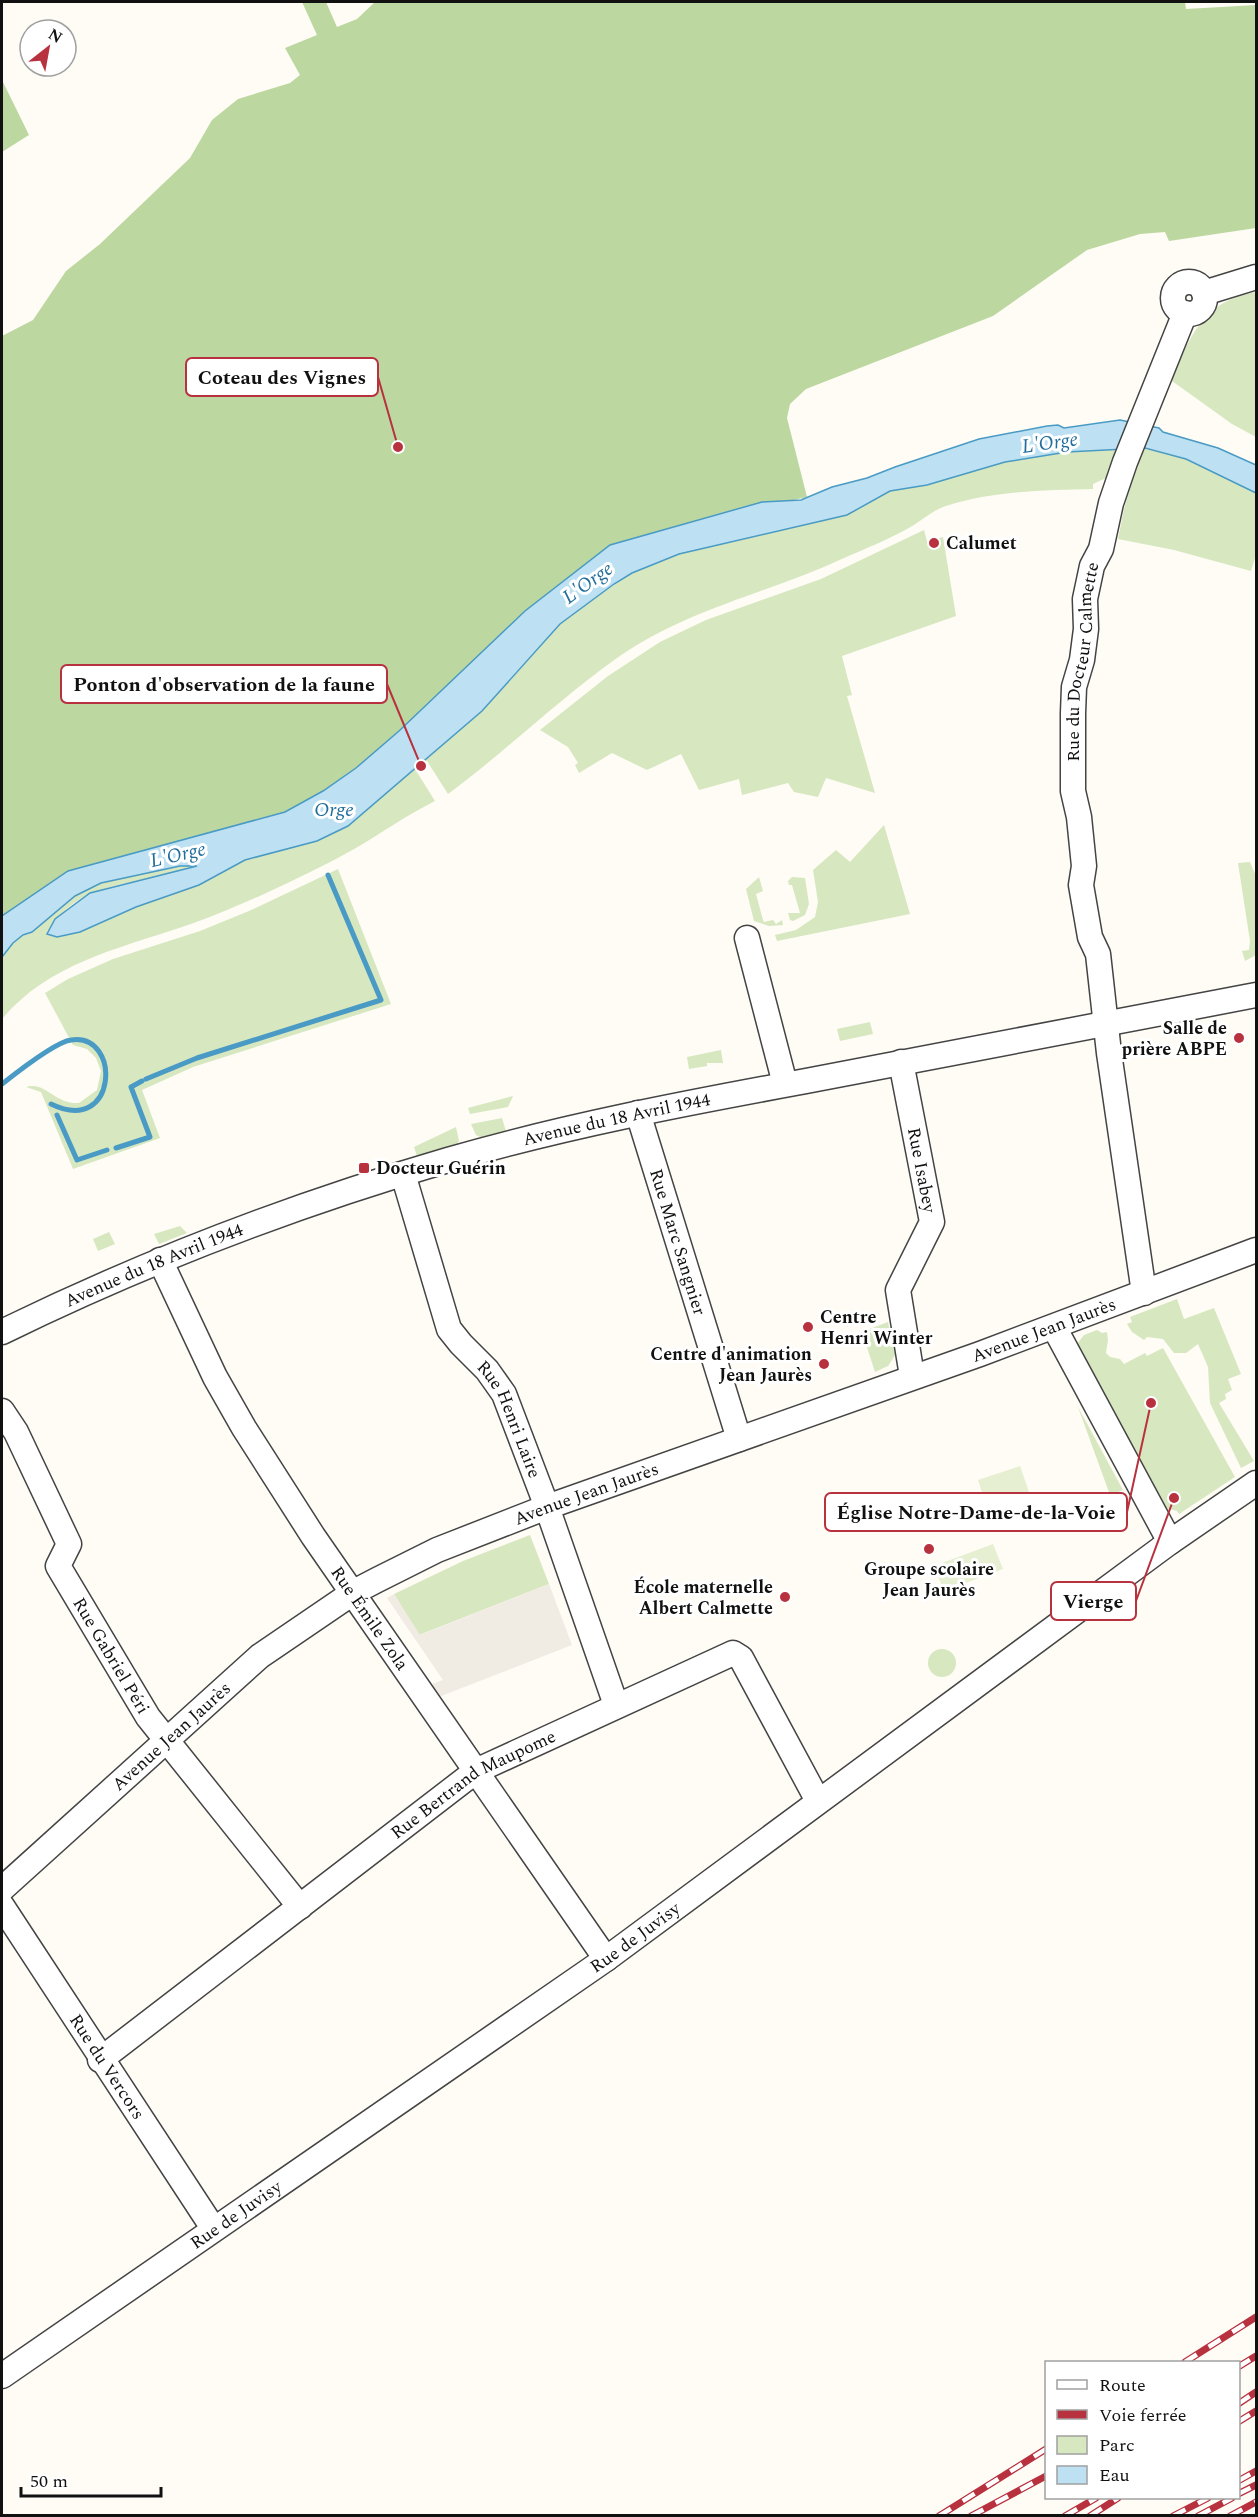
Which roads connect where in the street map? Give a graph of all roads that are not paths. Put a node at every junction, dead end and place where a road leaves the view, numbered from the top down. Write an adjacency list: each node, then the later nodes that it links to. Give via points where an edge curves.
1 (1257, 277): 4 (street, Rue du Docteur Calmette, via 1204,293 1192,283 1177,288 1174,303 1185,314 1125,462 1085,599 1085,640 1074,687 1073,791 1084,866 1081,885 1090,937 1098,954)
2 (747, 938): 6 (street)
3 (1257, 995): 4 (street, Avenue du 18 Avril 1944)
4 (1106, 1023): 5 (street, Avenue du 18 Avril 1944); 11 (street, Rue du Docteur Calmette)
5 (901, 1062): 6 (street, Avenue du 18 Avril 1944); 14 (street, Rue Isabey, via 932,1222 897,1290)
6 (785, 1084): 7 (street, Avenue du 18 Avril 1944)
7 (638, 1113): 8 (street, Avenue du 18 Avril 1944); 16 (street, Rue Marc Sangnier)
8 (403, 1174): 10 (street, Avenue du 18 Avril 1944); 18 (street, Rue Henri Laire, via 449,1329 504,1394)
9 (1257, 1250): 11 (street, Avenue Jean Jaurès)
10 (160, 1260): 13 (street, Avenue du 18 Avril 1944); 20 (street, Rue Émile Zola, via 215,1377 244,1428)
11 (1144, 1293): 12 (street, Avenue Jean Jaurès)
12 (1054, 1326): 14 (street, Avenue Jean Jaurès); 19 (street)
13 (2, 1332)
14 (912, 1376): 16 (street, Avenue Jean Jaurès)
15 (2, 1411): 22 (street, Rue Gabriel Péri, via 69,1544 58,1566 148,1717)
16 (739, 1439): 18 (street, Avenue Jean Jaurès)
17 (1257, 1483): 19 (street, Rue de Juvisy)
18 (547, 1507): 20 (street, Avenue Jean Jaurès, via 437,1550); 21 (street, Rue Henri Laire)
19 (1170, 1542): 24 (street, Rue de Juvisy)
20 (354, 1592): 22 (street, Avenue Jean Jaurès, via 260,1656); 23 (street, Rue Émile Zola)
21 (616, 1705): 23 (street, Rue Bertrand Maupome); 24 (street, Rue Bertrand Maupome, via 737,1654)
22 (167, 1740): 25 (street, Avenue Jean Jaurès); 27 (street, Rue Gabriel Péri)
23 (476, 1771): 27 (street, Rue Bertrand Maupome); 28 (street, Rue Émile Zola)
24 (818, 1802): 28 (street, Rue de Juvisy)
25 (2, 1889)
26 (2, 1906): 29 (street, Rue du Vercors)
27 (300, 1907): 29 (street, Rue Bertrand Maupome)
28 (606, 1959): 30 (street, Rue de Juvisy)
29 (100, 2060): 30 (street, Rue du Vercors)
30 (213, 2228): 31 (street, Rue de Juvisy)
31 (5, 2367)

